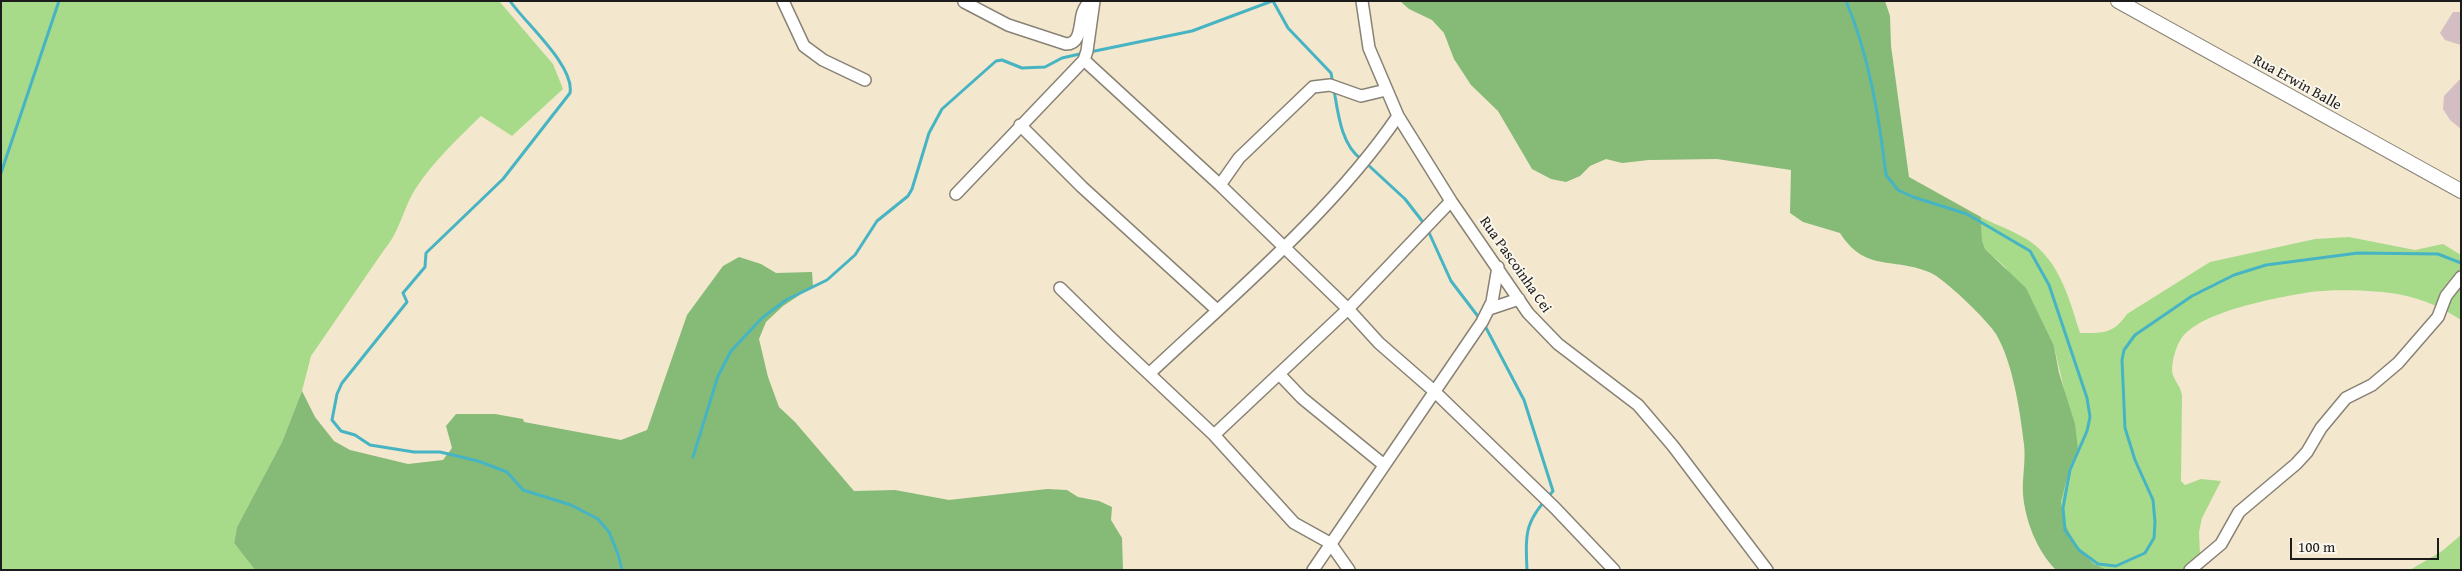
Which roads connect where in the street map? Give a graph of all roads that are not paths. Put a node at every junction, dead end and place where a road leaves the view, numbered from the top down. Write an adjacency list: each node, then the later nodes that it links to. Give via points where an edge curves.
1 (783, 1): 8 (street, via 804,46 823,60)
2 (1089, 1): 6 (street, via 1077,39 1071,44 1008,25)
3 (1094, 1): 7 (street)
4 (1362, 1): 9 (street, Rua Pascoinha Cei, via 1369,48)
5 (2118, 1): 13 (street, Rua Erwin Balle)
6 (964, 2)
7 (1084, 60): 11 (street); 12 (street)
8 (865, 80)
9 (1386, 90): 10 (street, Rua Pascoinha Cei); 12 (street, via 1361,96 1330,85 1313,87 1239,158)
10 (1398, 116): 15 (street, Rua Pascoinha Cei); 16 (street, via 1357,170)
11 (1020, 125): 14 (street); 22 (street, via 1076,182)
12 (1220, 185): 16 (street)
13 (2461, 191)
14 (956, 194)
15 (1451, 201): 17 (street, Rua Pascoinha Cei); 23 (street)
16 (1283, 248): 22 (street); 23 (street)
17 (1498, 267): 20 (street, Rua Pascoinha Cei); 21 (street)
18 (2461, 277): 34 (street, via 2446,296 2438,317 2398,363 2372,385 2346,398 2301,458 2238,512 2221,544)
19 (1060, 288): 24 (street)
20 (1518, 299): 21 (street); 33 (street, Rua Pascoinha Cei, via 1558,344 1622,392 1648,417)
21 (1489, 309): 26 (street)
22 (1217, 310): 24 (street)
23 (1348, 310): 25 (street); 26 (street, via 1379,343)
24 (1150, 374): 27 (street)
25 (1280, 375): 27 (street); 28 (street, via 1302,398)
26 (1434, 391): 28 (street); 32 (street)
27 (1214, 434): 29 (street, via 1294,523)
28 (1384, 465): 29 (street)
29 (1330, 543): 30 (street); 31 (street)
30 (1313, 570)
31 (1349, 570)
32 (1614, 570)
33 (1767, 570)
34 (2190, 570)

